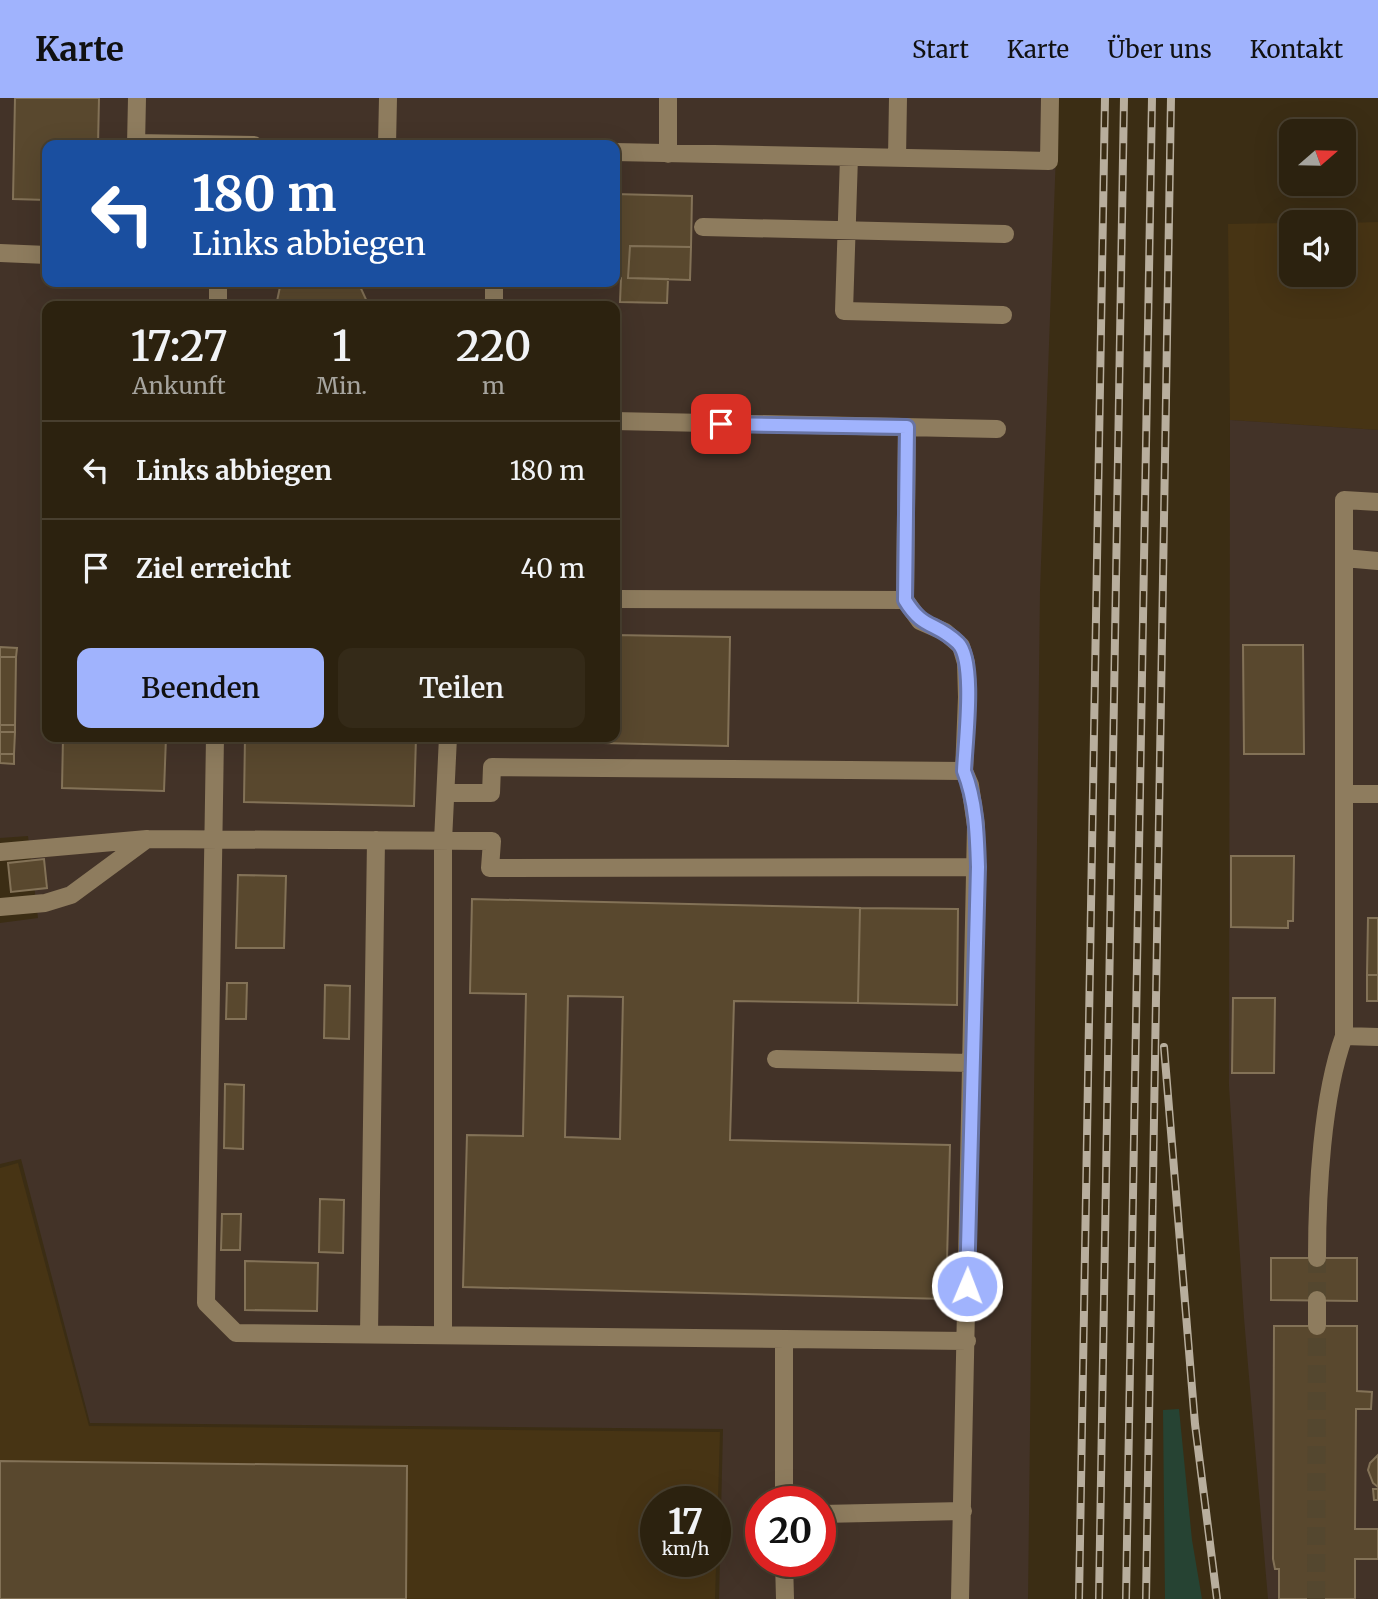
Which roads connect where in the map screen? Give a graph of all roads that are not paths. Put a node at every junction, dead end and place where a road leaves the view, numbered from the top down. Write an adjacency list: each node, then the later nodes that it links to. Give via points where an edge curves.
1 (137, 98): 6 (lane)
2 (388, 98): 7 (lane)
3 (668, 98): 9 (lane)
4 (898, 98): 11 (lane)
5 (1050, 98): 11 (lane, via 1049,161)
6 (136, 140)
7 (387, 140)
8 (620, 152): 9 (lane)
9 (667, 154): 10 (lane)
10 (849, 157): 11 (lane); 13 (lane)
11 (897, 158)
12 (703, 227): 13 (lane)
13 (848, 230): 14 (lane); 17 (lane, via 844,311)
14 (1004, 234)
15 (0, 253): 16 (lane)
16 (42, 255)
17 (1003, 315)
18 (620, 421): 19 (lane)
19 (907, 427): 20 (lane); 25 (lane)
20 (997, 429)
21 (1378, 502): 22 (lane, via 1344,500)
22 (1344, 558): 23 (lane); 30 (lane)
23 (1378, 561)
24 (620, 599): 25 (lane)
25 (905, 600): 28 (lane, via 920,621 945,632 961,646 967,697)
26 (215, 742): 33 (lane)
27 (448, 742): 29 (lane)
28 (964, 771): 29 (lane, via 492,767 491,793); 37 (lane, via 976,826)
29 (446, 793): 35 (lane)
30 (1344, 794): 31 (lane); 39 (lane)
31 (1378, 794)
32 (147, 839): 33 (lane); 36 (lane); 38 (lane, via 71,895 45,903)
33 (214, 840): 34 (lane); 46 (lane, via 206,1303 236,1333)
34 (376, 840): 35 (lane); 46 (lane)
35 (443, 841): 37 (lane, via 492,841 490,868); 47 (lane)
36 (0, 852)
37 (978, 867): 42 (lane)
38 (0, 907)
39 (1344, 1035): 40 (lane); 43 (lane, via 1334,1064 1317,1212)
40 (1378, 1037)
41 (776, 1059): 42 (lane)
42 (971, 1063): 49 (lane)
43 (1317, 1258)
44 (1317, 1300): 45 (lane)
45 (1317, 1326)
46 (369, 1334): 47 (lane)
47 (443, 1335): 48 (lane)
48 (784, 1339): 49 (lane); 50 (lane)
49 (967, 1341): 51 (lane)
50 (784, 1486)
51 (963, 1511): 52 (lane); 55 (lane)
52 (836, 1514)
53 (784, 1577): 54 (lane)
54 (785, 1599)
55 (960, 1599)

